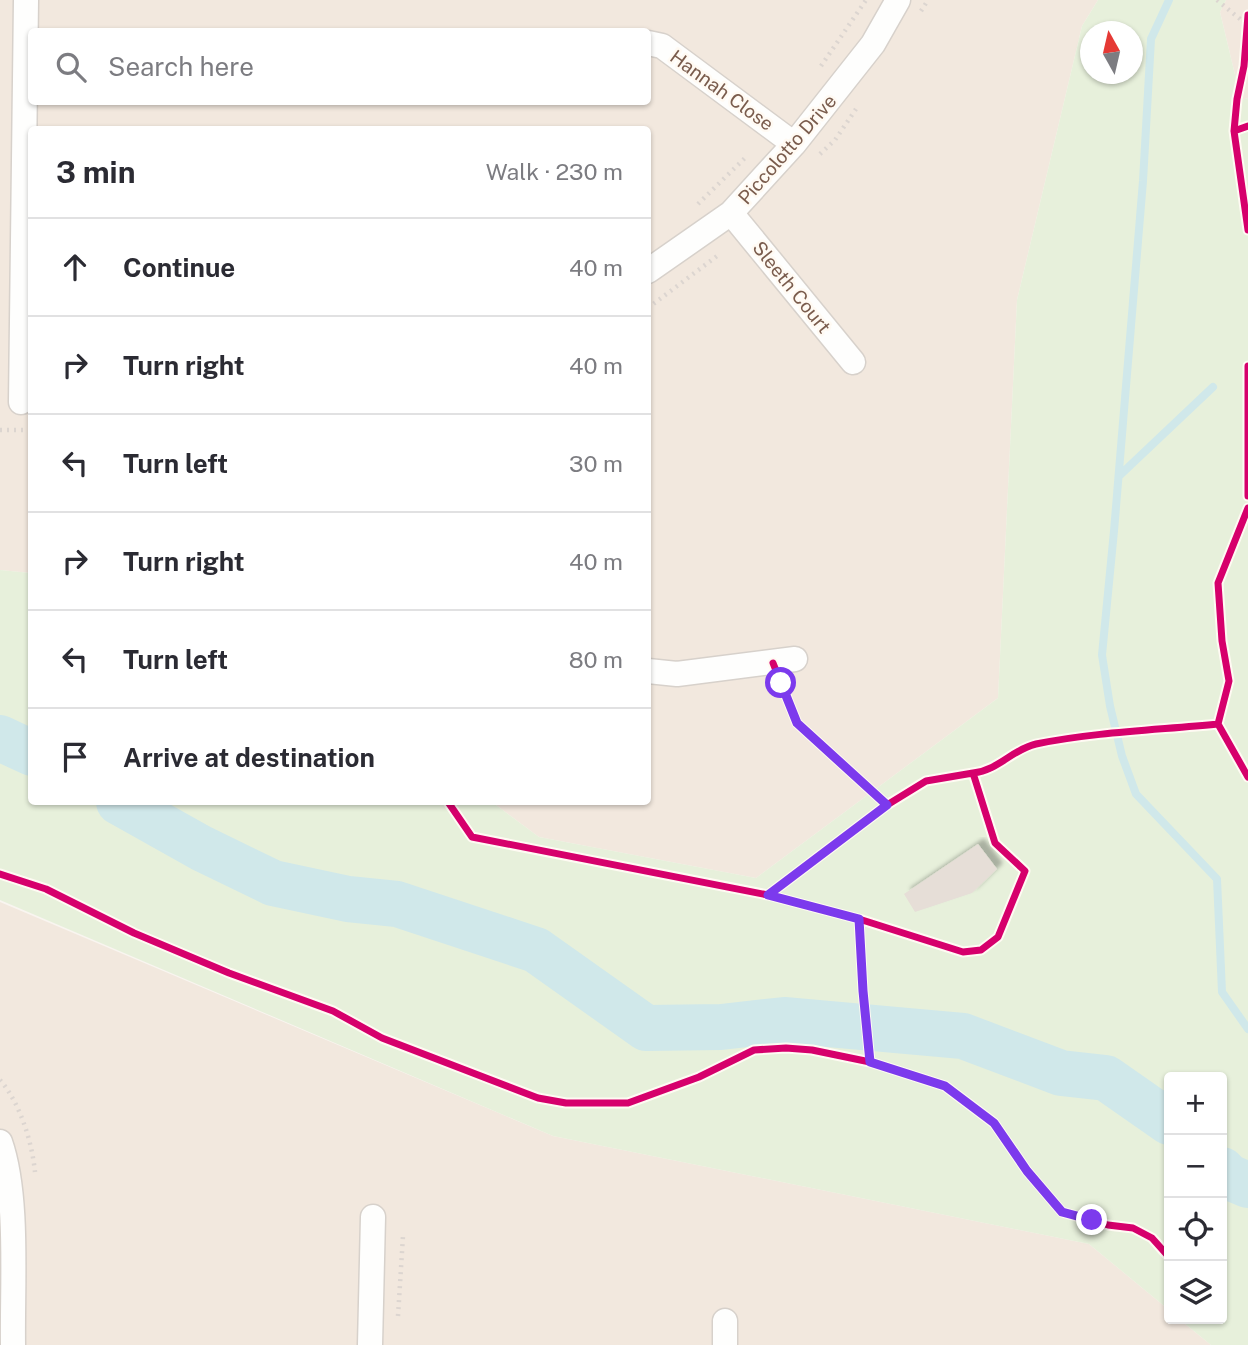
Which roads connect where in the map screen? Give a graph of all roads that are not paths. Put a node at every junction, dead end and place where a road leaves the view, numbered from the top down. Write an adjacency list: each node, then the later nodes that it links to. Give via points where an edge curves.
1 (26, 0): 8 (street)
2 (898, 0): 4 (street, Piccolotto Drive, via 873,44)
3 (651, 44): 4 (street, Hannah Close, via 662,46)
4 (794, 144): 5 (street, Piccolotto Drive)
5 (732, 212): 6 (street, Piccolotto Drive); 7 (street, Sleeth Court)
6 (651, 269)
7 (853, 362)
8 (18, 402)
9 (795, 659): 10 (street, via 677,674)
10 (651, 671)
11 (0, 1142): 13 (street, via 11,1211)
12 (373, 1217): 14 (street)
13 (13, 1345)
14 (370, 1345)

